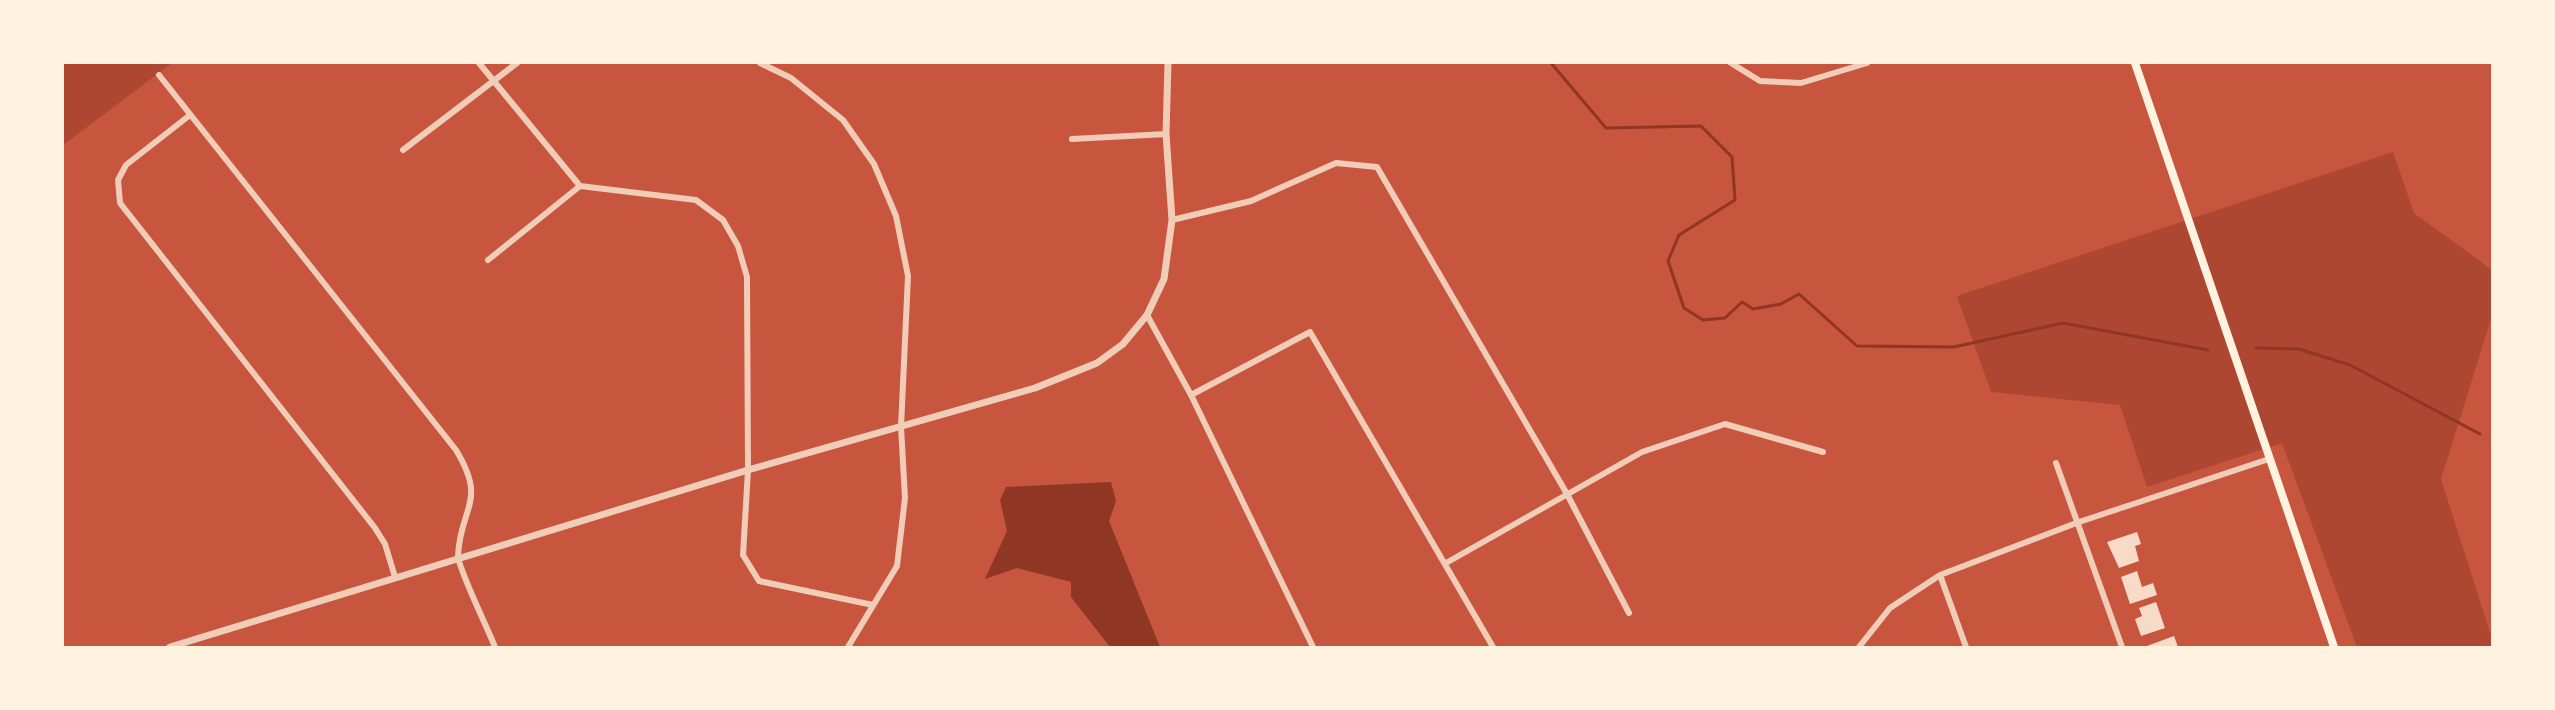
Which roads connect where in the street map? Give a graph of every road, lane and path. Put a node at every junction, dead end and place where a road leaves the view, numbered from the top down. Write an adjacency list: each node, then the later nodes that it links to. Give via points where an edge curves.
1 (479, 63): 9 (street)
2 (518, 63): 9 (street)
3 (760, 63): 19 (street, via 791,78 843,120 874,164 896,216 908,276)
4 (1168, 63): 11 (street)
5 (1731, 63): 7 (street, via 1760,81 1801,83)
6 (2135, 63): 21 (main road)
7 (1863, 64)
8 (159, 75): 10 (street)
9 (493, 81): 13 (street); 14 (street)
10 (190, 115): 26 (street, via 456,450 472,485); 29 (street, via 126,165 118,180 120,204 375,528 385,544)
11 (1166, 134): 12 (street); 15 (street)
12 (1072, 139)
13 (403, 150)
14 (580, 186): 16 (street); 23 (street, via 696,200 723,220 738,246 747,277)
15 (1172, 220): 17 (street, via 1164,279); 24 (street, via 1251,201 1336,164 1377,166)
16 (488, 260)
17 (1147, 315): 18 (street); 19 (street, via 1123,344 1097,363 1035,388)
18 (1191, 395): 27 (street, via 1310,332); 35 (street)
19 (901, 426): 23 (street); 30 (street, via 905,498 897,566)
20 (1823, 453): 24 (street, via 1725,424 1642,452)
21 (2269, 459): 25 (street); 40 (main road)
22 (2056, 463): 25 (street)
23 (748, 470): 26 (street); 30 (street, via 742,555 759,581)
24 (1566, 494): 27 (street); 31 (street)
25 (2079, 522): 28 (street); 39 (street)
26 (458, 558): 29 (street); 33 (street)
27 (1446, 563): 36 (street)
28 (1940, 575): 37 (street, via 1890,609); 38 (street)
29 (395, 576): 32 (street)
30 (873, 605): 34 (street)
31 (1629, 614)
32 (174, 646)
33 (495, 647)
34 (848, 647)
35 (1313, 647)
36 (1493, 647)
37 (1859, 647)
38 (1966, 647)
39 (2122, 647)
40 (2334, 647)

